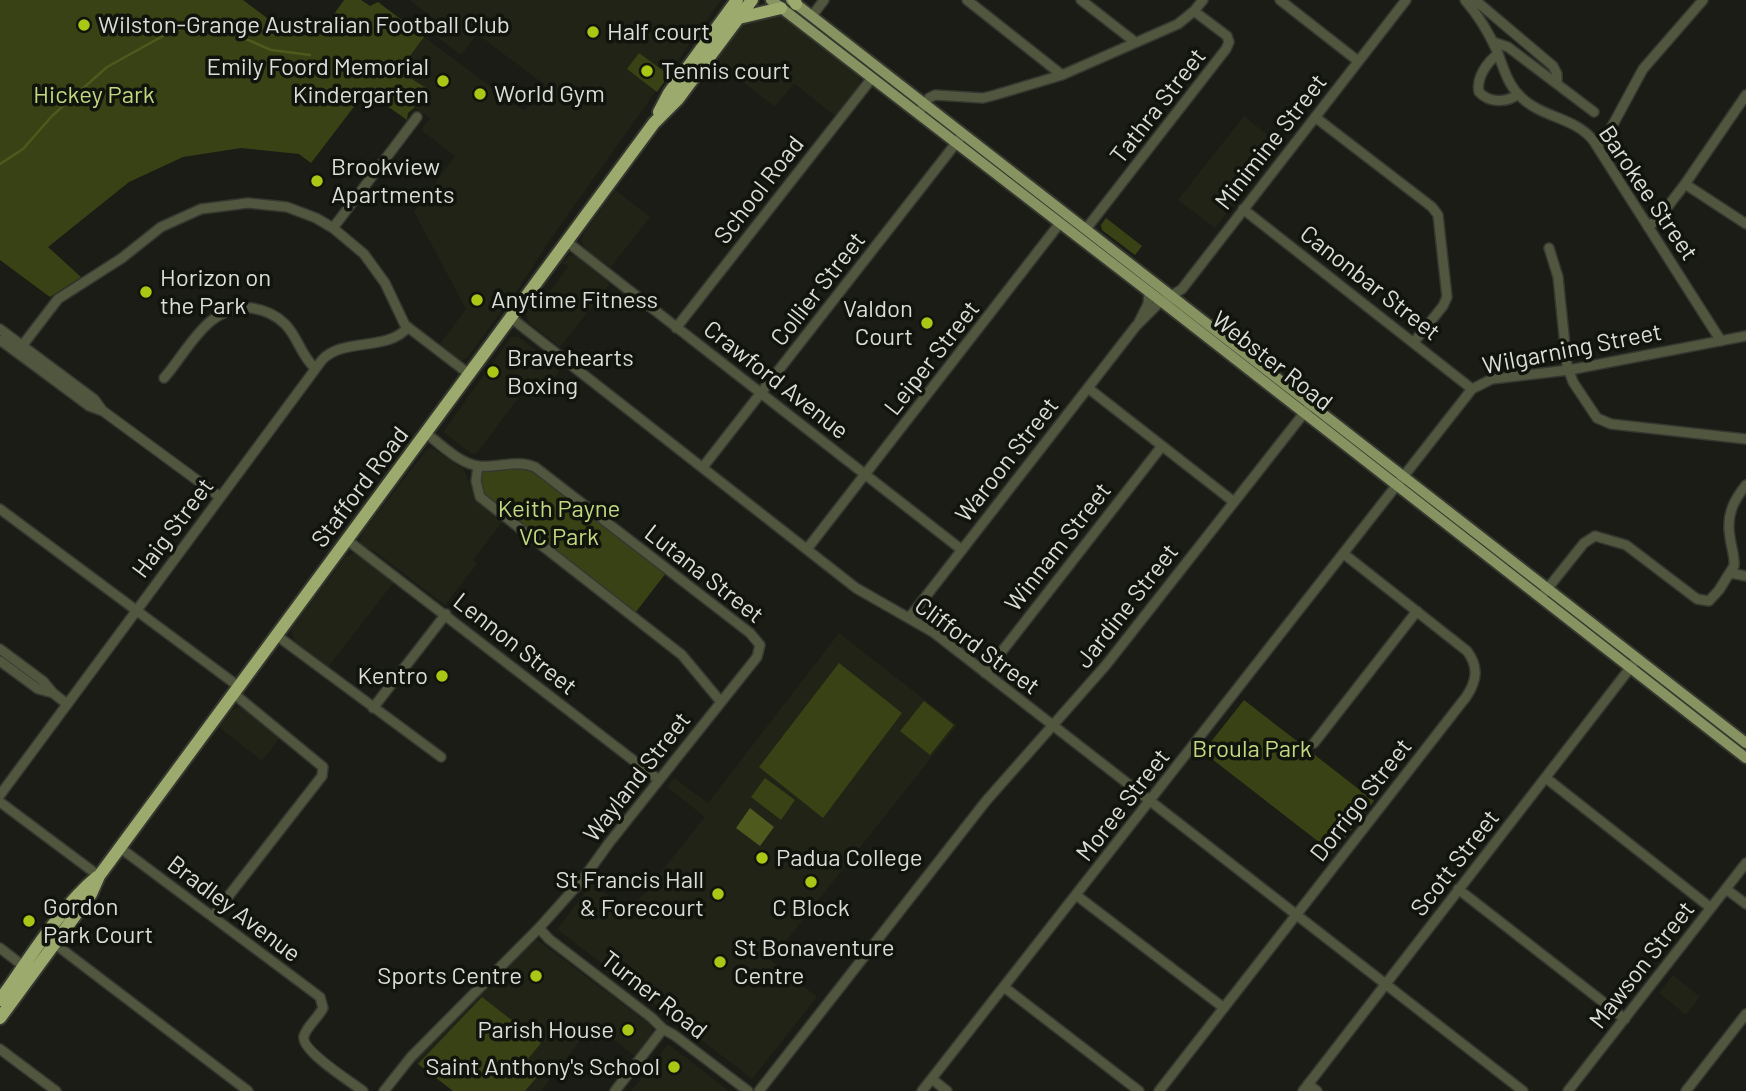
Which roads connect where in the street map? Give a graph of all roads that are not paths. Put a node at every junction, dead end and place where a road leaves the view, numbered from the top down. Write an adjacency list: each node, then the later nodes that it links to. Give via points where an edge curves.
1 (737, 0): 29 (highway, Stafford Road, via 669,93)
2 (752, 0): 15 (highway, Stafford Road)
3 (824, 0): 14 (street)
4 (967, 0): 20 (street)
5 (1081, 0): 17 (street)
6 (1203, 0): 13 (street)
7 (1280, 0): 19 (street)
8 (1406, 0): 19 (street, Minimine Street)
9 (1465, 0): 16 (street, Barokee Street)
10 (1475, 0): 22 (street, Barokee Street, via 1553,66)
11 (1703, 0): 31 (street, via 1643,69)
12 (786, 2): 14 (main road, Webster Road); 15 (highway); 21 (main road, Webster Road)
13 (1194, 11): 17 (street, via 1178,24); 38 (street, Tathra Street, via 1227,36 1226,49)
14 (812, 16): 25 (main road, Webster Road)
15 (739, 18): 29 (highway, Stafford Road, via 678,99)
16 (1493, 42): 18 (street, Barokee Street); 22 (street, Barokee Street, via 1505,45)
17 (1135, 43): 20 (street)
18 (1498, 54): 23 (street, Barokee Street); 23 (street, via 1479,80 1479,92 1504,100)
19 (1358, 61): 28 (street, Minimine Street)
20 (1062, 75): 25 (street, via 983,98 931,96)
21 (872, 78): 25 (main road, Webster Road); 47 (street, School Road)
22 (1556, 84): 26 (street, Barokee Street)
23 (1518, 94): 31 (street, Barokee Street, via 1538,110 1577,125)
24 (1746, 95): 32 (street)
25 (921, 108): 30 (main road, Webster Road)
26 (1594, 112)
27 (417, 117): 37 (street)
28 (1315, 117): 33 (street, Minimine Street); 52 (street, via 1438,215 1447,297)
29 (654, 123): 39 (highway, Stafford Road)
30 (960, 138): 34 (main road, Webster Road); 38 (main road, Webster Road); 60 (street, Collier Street)
31 (1597, 146): 36 (street, Barokee Street)
32 (1685, 184): 35 (street); 36 (street)
33 (1243, 209): 42 (street, Minimine Street); 52 (street, Canonbar Street)
34 (1060, 223): 41 (main road, Webster Road); 68 (street, Leiper Street)
35 (1746, 224)
36 (1648, 227): 51 (street, Barokee Street)
37 (332, 228): 46 (street, via 364,254); 53 (street, via 281,206 241,203 193,212 161,227 58,299)
38 (1086, 229): 42 (main road, Webster Road)
39 (566, 241): 44 (highway, Stafford Road); 47 (street, Crawford Avenue)
40 (1549, 248): 55 (street, via 1558,276)
41 (1149, 292): 43 (main road, Webster Road); 45 (street, Waroon Street, via 1149,304)
42 (1173, 295): 43 (street, Minimine Street); 61 (main road, Webster Road)
43 (1162, 301): 45 (street, Waroon Street); 61 (main road, Webster Road)
44 (510, 317): 56 (highway, Stafford Road); 67 (street, Clifford Street)
45 (1136, 326): 58 (street, Waroon Street)
46 (408, 327): 54 (street, Haig Street, via 396,337 329,354); 56 (street)
47 (676, 328): 60 (street, Crawford Avenue)
48 (0, 329): 53 (street)
49 (1746, 336): 51 (street, Wilgarning Street)
50 (0, 340): 62 (street, via 89,406)
51 (1721, 341): 55 (street, Wilgarning Street)
52 (1414, 342): 59 (street, Canonbar Street)
53 (22, 346): 62 (street, via 94,399)
54 (315, 368): 57 (street, via 284,323 260,309 237,308 205,326); 71 (street, Haig Street)
55 (1569, 370): 59 (street, Wilgarning Street, via 1492,379); 64 (street, via 1576,389 1604,422)
56 (469, 374): 63 (highway, Stafford Road)
57 (164, 378)
58 (1088, 388): 65 (street); 76 (street, Waroon Street)
59 (1472, 389): 69 (street, Wilgarning Street)
60 (762, 393): 67 (street, Collier Street); 68 (street, Crawford Avenue)
61 (1308, 408): 69 (main road, Webster Road); 72 (street, Jardine Street)
62 (103, 411): 71 (street)
63 (426, 433): 66 (street); 74 (highway, Stafford Road)
64 (1746, 439)
65 (1162, 446): 72 (street); 90 (street, Winnam Street)
66 (478, 466): 86 (street, Lutana Street, via 521,463 535,467); 93 (street, via 480,496 682,655)
67 (703, 467): 75 (street, Clifford Street)
68 (865, 474): 75 (street, Leiper Street); 76 (street, Crawford Avenue)
69 (1400, 480): 77 (street, Moree Street); 80 (main road, Webster Road)
70 (1746, 485): 78 (street, via 1729,516)
71 (220, 497): 81 (street, Haig Street)
72 (1234, 502): 96 (street, Jardine Street, via 1099,673)
73 (0, 509): 81 (street)
74 (347, 540): 83 (street, Lennon Street); 85 (highway, Stafford Road)
75 (807, 549): 84 (street, Clifford Street, via 869,597)
76 (962, 550): 84 (street, Waroon Street)
77 (1344, 554): 82 (street, Dorrigo Street); 104 (street, Moree Street)
78 (1731, 573): 79 (street); 80 (street, via 1712,599 1700,601 1626,545 1595,536 1584,543)
79 (1746, 576)
80 (1545, 592): 89 (main road, Webster Road)
81 (136, 610): 91 (street); 94 (street, Haig Street)
82 (1417, 611): 97 (street); 113 (street, Dorrigo Street, via 1467,651 1475,666 1475,681)
83 (446, 614): 95 (street); 102 (street, Lennon Street)
84 (909, 618): 90 (street, Clifford Street)
85 (276, 635): 91 (highway, Stafford Road); 95 (street)
86 (760, 645): 93 (street, Wayland Street, via 757,657)
87 (0, 649): 92 (street)
88 (0, 661): 92 (street, via 38,689)
89 (1634, 663): 98 (main road, Webster Road); 100 (main road, Webster Road); 101 (street, Scott Street)
90 (985, 673): 96 (street, Clifford Street)
91 (236, 690): 105 (highway, Stafford Road); 114 (street, via 323,766 321,776)
92 (53, 693): 94 (street)
93 (720, 702): 102 (street, Wayland Street)
94 (67, 704): 103 (street, Haig Street)
95 (373, 708): 99 (street)
96 (1052, 725): 104 (street, Clifford Street); 136 (street, Jardine Street, via 999,784)
97 (1314, 743)
98 (1746, 743)
99 (440, 757)
100 (1746, 758)
101 (1546, 778): 108 (street, Scott Street); 112 (street)
102 (659, 780): 115 (street, Wayland Street, via 583,879)
103 (1, 802): 107 (street)
104 (1150, 802): 110 (street, Moree Street); 113 (street, Clifford Street)
105 (120, 848): 107 (highway, Stafford Road); 114 (street, Bradley Avenue)
106 (1746, 863): 109 (street, Mawson Street)
107 (99, 876): 116 (highway, Stafford Road); 118 (highway, Stafford Road, via 83,888)
108 (1458, 889): 119 (street, Scott Street); 125 (street)
109 (1726, 889): 111 (street); 112 (street, Mawson Street)
110 (1076, 895): 120 (street, Moree Street); 122 (street)
111 (1746, 904)
112 (1711, 908): 125 (street, Mawson Street)
113 (1296, 915): 119 (street, Clifford Street); 122 (street, Dorrigo Street)
114 (213, 916): 132 (street, Bradley Avenue, via 323,1003 304,1042)
115 (538, 928): 126 (street, Turner Road); 133 (street, Wayland Street, via 411,1057)
116 (55, 944): 118 (highway, Stafford Road); 131 (street)
117 (0, 948): 118 (street)
118 (29, 970): 121 (highway, Stafford Road); 124 (highway, Stafford Road)
119 (1385, 985): 129 (street, Scott Street); 142 (street, Clifford Street)
120 (1004, 987): 128 (street, Moree Street); 139 (street)
121 (0, 1000)
122 (1224, 1008): 140 (street, Dorrigo Street)
123 (1746, 1014): 144 (street)
124 (0, 1018)
125 (1625, 1019): 143 (street, Mawson Street)
126 (663, 1030): 134 (street); 135 (street, Turner Road)
127 (0, 1049): 130 (street)
128 (932, 1079): 137 (street, Moree Street); 138 (street)
129 (1305, 1087): 141 (street)
130 (56, 1091)
131 (248, 1091)
132 (363, 1091)
133 (384, 1091)
134 (615, 1091)
135 (748, 1091)
136 (759, 1091)
137 (922, 1091)
138 (947, 1091)
139 (1139, 1091)
140 (1159, 1091)
141 (1318, 1091)
142 (1523, 1091)
143 (1568, 1091)
144 (1686, 1091)

